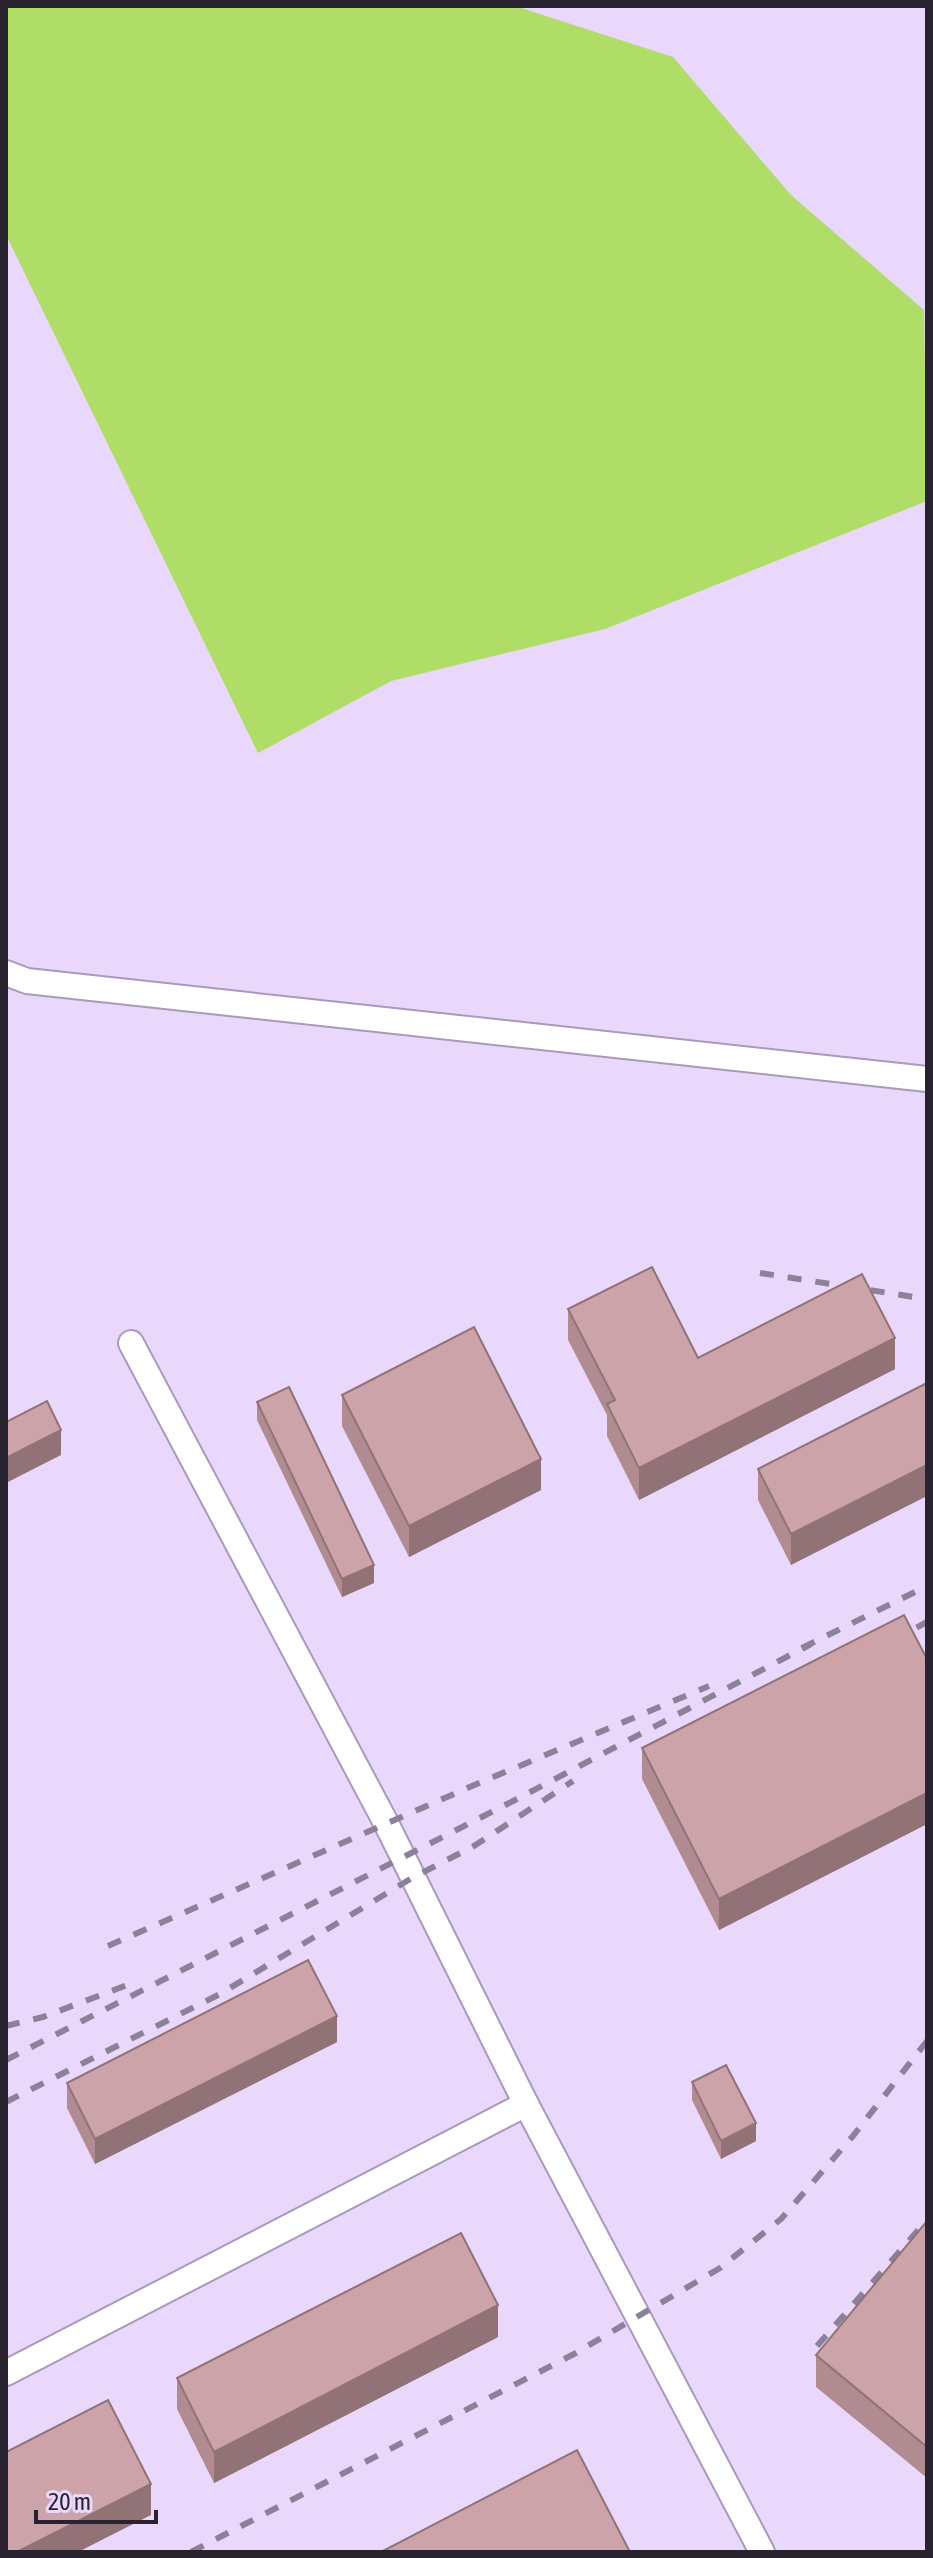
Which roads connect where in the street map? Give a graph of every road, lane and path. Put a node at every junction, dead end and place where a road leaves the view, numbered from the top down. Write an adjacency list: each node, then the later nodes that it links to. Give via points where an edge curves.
1 (6, 973): 2 (lane, via 27,981)
2 (927, 1079)
3 (131, 1343): 4 (lane, via 386,1823)
4 (526, 2104): 5 (lane); 6 (lane)
5 (6, 2373)
6 (762, 2552)

